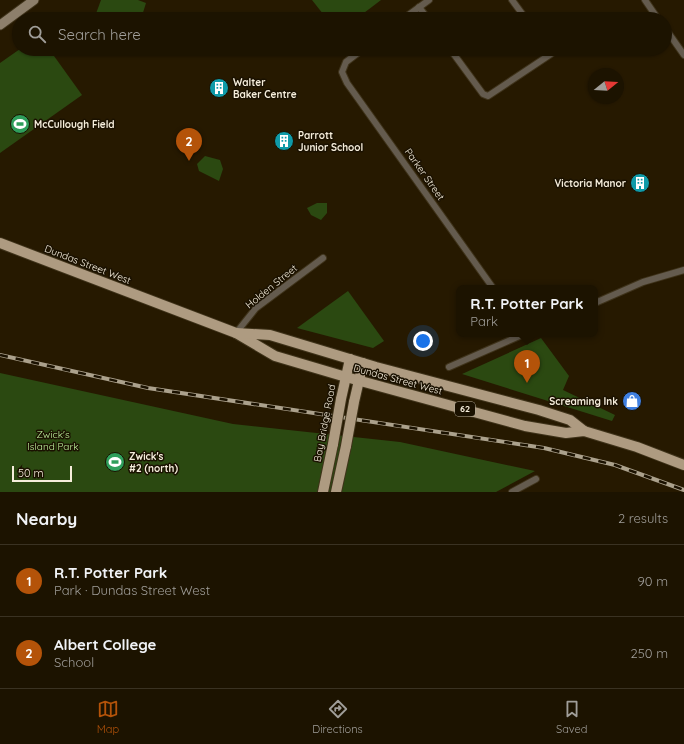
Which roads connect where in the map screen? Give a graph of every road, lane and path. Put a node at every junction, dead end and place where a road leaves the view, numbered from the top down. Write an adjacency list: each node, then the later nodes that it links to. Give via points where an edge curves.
1 (34, 0): 6 (main road)
2 (430, 0): 5 (street)
3 (512, 0): 9 (street)
4 (645, 0): 10 (street)
5 (419, 7): 7 (street); 8 (street)
6 (18, 12)
7 (412, 12)
8 (423, 12)
9 (521, 12)
10 (653, 12)
11 (12, 16): 12 (main road)
12 (0, 25)
13 (672, 38): 14 (street)
14 (684, 55)
15 (354, 56): 21 (street, Parker Street, via 346,62 342,72 347,83)
16 (455, 56): 17 (street, via 483,94 488,96)
17 (548, 56)
18 (0, 243): 23 (main road, Dundas Street West)
19 (322, 258): 23 (street, Holden Street, via 256,308)
20 (684, 270): 22 (street, via 643,282)
21 (491, 285)
22 (598, 302)
23 (236, 333): 25 (main road, Dundas Street West, via 270,335); 28 (main road, Dundas Street West / 62, via 275,356)
24 (517, 337): 27 (street)
25 (350, 359): 26 (main road, Dundas Street West / 62); 28 (main road, Bay Bridge Road)
26 (362, 362): 29 (main road); 30 (main road, Dundas Street West / 62, via 564,418)
27 (449, 367)
28 (346, 377): 29 (main road, Dundas Street West / 62); 33 (main road, Bay Bridge Road, bridge)
29 (359, 380): 30 (main road, Dundas Street West / 62, via 526,426 566,433); 34 (main road, bridge)
30 (584, 431): 31 (main road, Dundas Street West / 62)
31 (684, 465)
32 (536, 479): 35 (street)
33 (323, 492)
34 (336, 492)
35 (512, 492)

